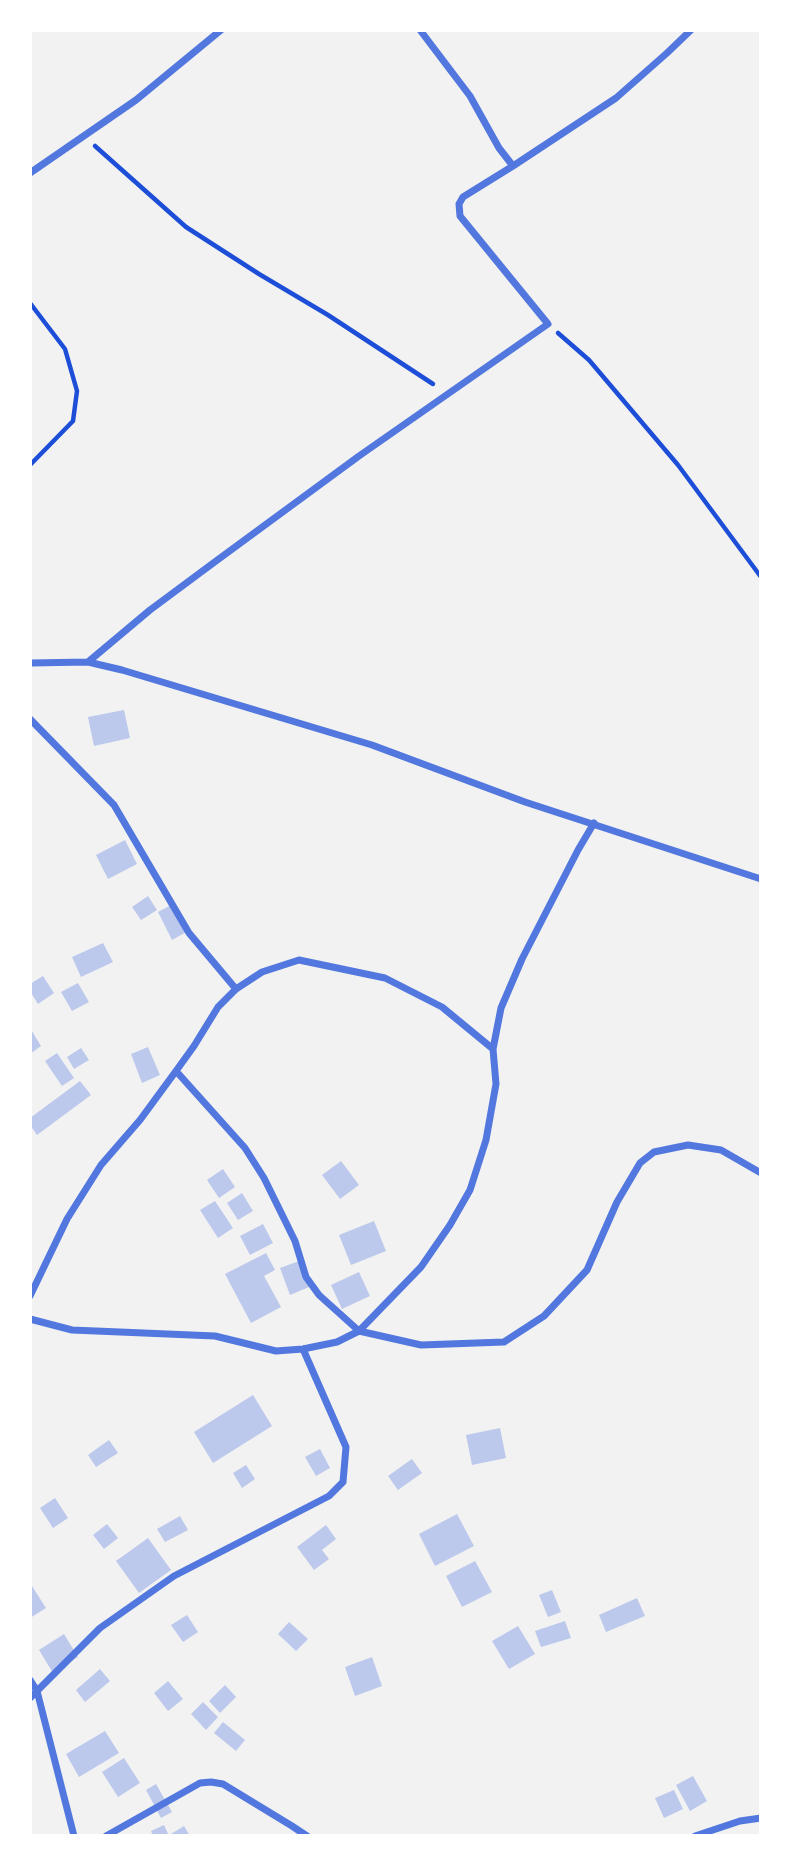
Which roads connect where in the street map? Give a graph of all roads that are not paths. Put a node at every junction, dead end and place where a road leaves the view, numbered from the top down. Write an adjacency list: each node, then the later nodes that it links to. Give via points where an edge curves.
1 (221, 30): 5 (street, via 136,100)
2 (420, 30): 4 (street, via 470,96)
3 (691, 30): 4 (street, via 616,98)
4 (513, 166): 6 (street, via 463,197 458,204 460,216 548,324 359,456 150,610)
5 (30, 173)
6 (88, 662): 7 (street); 9 (street, via 372,745)
7 (30, 663)
8 (30, 719): 11 (street, via 114,805 189,933)
9 (594, 823): 10 (street); 12 (street, via 522,959 501,1008)
10 (761, 878)
11 (236, 989): 12 (street, via 262,972 299,960 386,978 442,1007); 13 (street, via 218,1007)
12 (493, 1049): 17 (street, via 496,1084 486,1140 470,1190 421,1267)
13 (176, 1071): 15 (street, via 101,1165 67,1219); 17 (street, via 245,1148 264,1178 295,1241 306,1277)
14 (761, 1173): 17 (street, via 721,1150 688,1145 654,1152 640,1163 617,1202 587,1270 544,1317 504,1342 421,1345)
15 (30, 1296)
16 (30, 1319): 18 (street, via 72,1330 215,1336 276,1351)
17 (359, 1331): 18 (street, via 337,1342)
18 (303, 1349): 20 (street, via 346,1447 343,1482 329,1496 174,1576 100,1628)
19 (30, 1680): 20 (street)
20 (37, 1691): 21 (street); 23 (street)
21 (30, 1698)
22 (761, 1818): 26 (street)
23 (74, 1836)
24 (106, 1836): 25 (street, via 200,1783 211,1782 223,1784)
25 (307, 1836)
26 (695, 1836)

